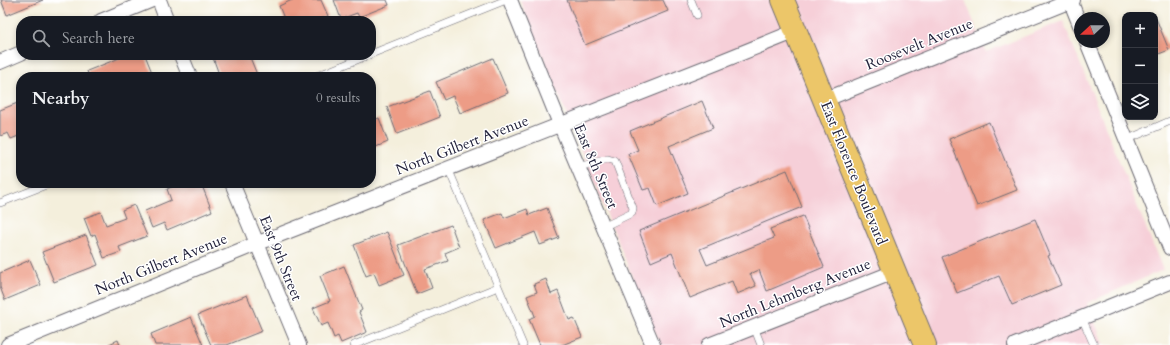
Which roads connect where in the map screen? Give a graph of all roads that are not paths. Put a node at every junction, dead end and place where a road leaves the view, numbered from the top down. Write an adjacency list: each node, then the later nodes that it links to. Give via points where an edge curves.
1 (152, 0): 10 (street)
2 (159, 0): 11 (street)
3 (506, 0): 14 (lane)
4 (510, 0): 23 (street, East 8th Street)
5 (691, 0): 9 (lane)
6 (783, 0): 12 (main road, East Florence Boulevard)
7 (1071, 0): 8 (street); 21 (street, Roosevelt Avenue)
8 (1075, 12)
9 (697, 15)
10 (113, 16)
11 (165, 16)
12 (796, 31): 21 (main road, East Florence Boulevard); 23 (street, North Gilbert Avenue)
13 (1089, 48): 24 (street)
14 (376, 53)
15 (16, 56): 18 (street)
16 (183, 60): 19 (street)
17 (357, 60): 20 (lane)
18 (0, 62)
19 (188, 72)
20 (327, 72)
21 (824, 100): 33 (main road, East Florence Boulevard)
22 (1170, 121): 24 (lane)
23 (560, 124): 25 (street, East 8th Street); 26 (street, North Gilbert Avenue)
24 (1126, 140): 32 (street)
25 (578, 167): 30 (street, East 8th Street); 30 (lane, via 608,159 615,161 633,208 632,213)
26 (448, 168): 31 (street, North Gilbert Avenue); 35 (lane)
27 (39, 188): 29 (lane)
28 (234, 188): 31 (street, East 9th Street)
29 (0, 204)
30 (603, 227): 43 (street, East 8th Street)
31 (256, 244): 39 (street, North Gilbert Avenue); 40 (street, East 9th Street)
32 (1170, 248)
33 (894, 272): 37 (street, North Lehmberg Avenue); 46 (main road, East Florence Boulevard)
34 (1170, 282): 36 (street)
35 (498, 287): 41 (lane); 42 (lane)
36 (1082, 318): 47 (street); 48 (lane)
37 (754, 327): 38 (street, North Lehmberg Avenue); 45 (lane)
38 (727, 342): 44 (street, North Lehmberg Avenue)
39 (8, 345)
40 (299, 345)
41 (354, 345)
42 (523, 345)
43 (653, 345)
44 (709, 345)
45 (761, 345)
46 (925, 345)
47 (1015, 345)
48 (1094, 345)

